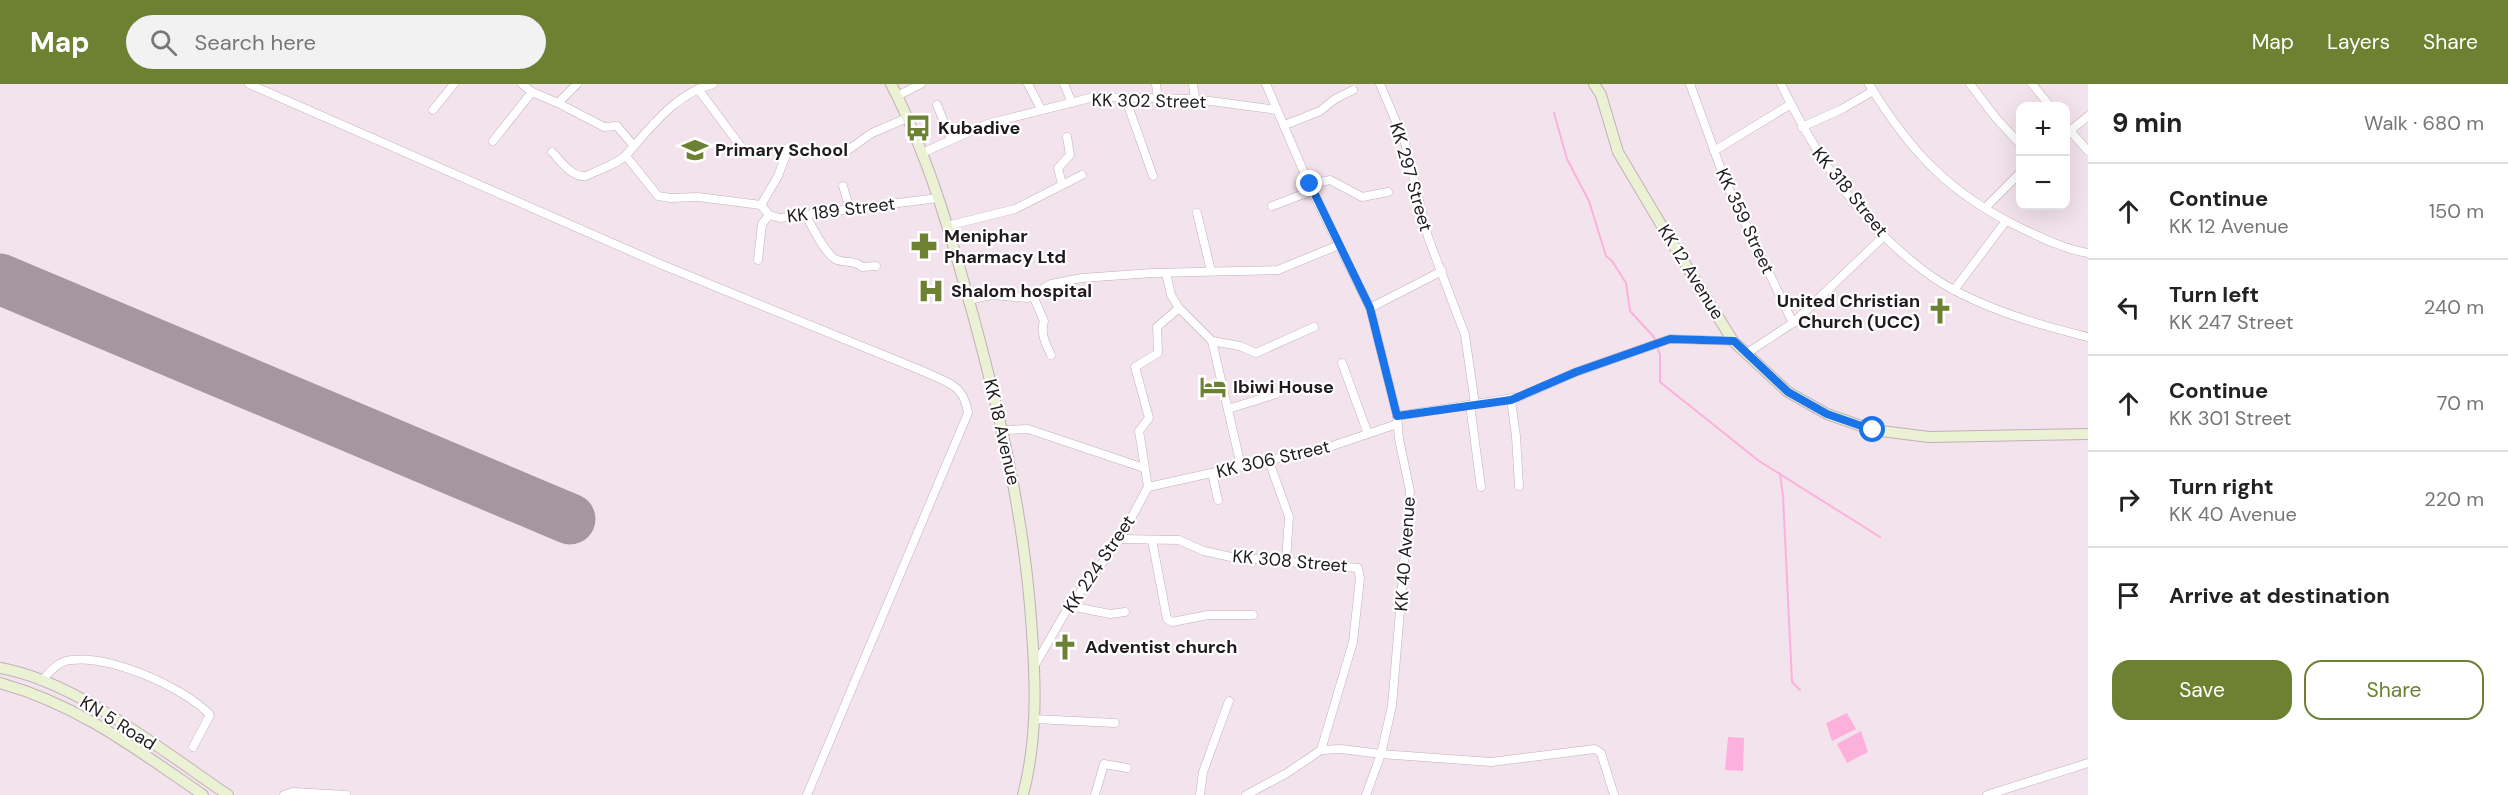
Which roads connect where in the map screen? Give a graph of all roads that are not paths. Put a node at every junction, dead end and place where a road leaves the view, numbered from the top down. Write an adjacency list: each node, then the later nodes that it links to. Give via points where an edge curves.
1 (249, 84): 130 (street, via 660,264 925,372 956,387 965,397 968,413)
2 (454, 84): 33 (street)
3 (522, 84): 22 (street)
4 (577, 84): 28 (street)
5 (713, 84): 19 (street)
6 (891, 84): 23 (main road, KK 18 Avenue)
7 (921, 84): 23 (street)
8 (1028, 84): 32 (street)
9 (1064, 84): 29 (street)
10 (1156, 84): 25 (street)
11 (1193, 84): 26 (street)
12 (1266, 84): 34 (street, KK 40 Avenue)
13 (1380, 84): 77 (street, KK 297 Street, via 1405,143 1428,237)
14 (1594, 84): 88 (main road, KK 12 Avenue, via 1618,152)
15 (1690, 84): 49 (street, KK 359 Street)
16 (1781, 84): 30 (street, KK 318 Street)
17 (1970, 84): 43 (street)
18 (2032, 84): 27 (street)
19 (700, 86): 45 (street, via 661,116); 47 (street)
20 (1871, 88): 38 (street, via 1829,116); 64 (street, via 1912,148 1933,170)
21 (1353, 90): 37 (street, via 1320,111)
22 (531, 92): 28 (street); 44 (street)
23 (897, 96): 36 (main road, KK 18 Avenue)
24 (1125, 97): 25 (street, KK 302 Street); 29 (street, KK 302 Street, via 1094,97); 55 (street)
25 (1158, 99): 26 (street, KK 302 Street)
26 (1195, 99): 34 (street, KK 302 Street)
27 (2047, 102)
28 (558, 103): 45 (street, via 604,127 617,126)
29 (1072, 103): 32 (street, KK 302 Street)
30 (1791, 104): 38 (street, KK 318 Street); 49 (street, KK 359 Street)
31 (937, 105): 42 (street)
32 (1041, 109): 42 (street, KK 302 Street)
33 (433, 110)
34 (1277, 110): 37 (street, KK 40 Avenue)
35 (2088, 116): 39 (street)
36 (907, 118): 48 (street, via 872,133); 52 (main road, KK 18 Avenue)
37 (1285, 125): 59 (street, KK 40 Avenue)
38 (1802, 127): 71 (street, KK 318 Street, via 1838,183)
39 (2070, 128)
40 (2070, 133): 50 (street)
41 (1067, 137): 57 (street, via 1070,155 1058,168)
42 (951, 139): 52 (street, KK 302 Street)
43 (2016, 140)
44 (493, 141)
45 (633, 145): 53 (street)
46 (789, 147): 62 (street)
47 (741, 148)
48 (848, 150)
49 (1714, 151): 84 (street, KK 359 Street)
50 (2088, 151)
51 (552, 152): 53 (street, via 581,177)
52 (922, 153): 61 (main road, KK 18 Avenue)
53 (626, 156): 62 (street, KK 189 Street, via 658,196)
54 (1082, 175): 57 (street)
55 (1153, 176)
56 (2016, 177): 64 (street)
57 (1062, 184): 70 (street, via 1015,209)
58 (843, 186): 65 (street)
59 (1311, 188): 60 (street, via 1330,180 1362,197); 63 (street); 72 (street, KK 40 Avenue)
60 (1388, 192)
61 (938, 198): 65 (street, KK 189 Street); 70 (main road, KK 18 Avenue)
62 (761, 205): 68 (street, KK 189 Street)
63 (1272, 206)
64 (1985, 208): 69 (street)
65 (850, 210): 67 (street, KK 189 Street)
66 (1197, 213): 76 (street)
67 (805, 214): 68 (street, KK 189 Street, via 780,218); 75 (street, via 835,259 857,262 863,267)
68 (769, 215): 74 (street, via 762,224)
69 (2006, 221): 73 (street); 79 (street)
70 (947, 226): 81 (main road, KK 18 Avenue)
71 (1884, 236): 79 (street, KK 318 Street); 84 (street)
72 (1339, 245): 76 (street, via 1278,270); 83 (street, KK 40 Avenue)
73 (2088, 253)
74 (758, 260)
75 (876, 266)
76 (1211, 271): 78 (street)
77 (1442, 271): 83 (street); 94 (street, KK 297 Street, via 1465,335)
78 (1166, 273): 80 (street, via 1067,280 1045,287); 82 (street)
79 (1954, 290): 86 (street, KK 318 Street, via 2010,313)
80 (1033, 296): 81 (street, via 1022,299 992,295); 90 (street, via 1044,321 1043,337)
81 (968, 300): 97 (main road, KK 18 Avenue)
82 (1179, 308): 87 (street); 102 (street, via 1157,327 1158,352 1135,368 1149,418 1139,431)
83 (1370, 308): 96 (street, KK 40 Avenue)
84 (1793, 323): 89 (street)
85 (1314, 327): 87 (street, via 1256,353)
86 (2088, 337)
87 (1212, 341): 95 (street)
88 (1734, 341): 89 (main road, KK 12 Avenue); 93 (street, KK 306 Street, via 1670,339)
89 (1747, 353): 99 (main road, KK 12 Avenue, via 1788,392 1827,414 1873,430 1929,437)
90 (1051, 355)
91 (1342, 363): 98 (street)
92 (1276, 394): 95 (street)
93 (1511, 400): 94 (street, KK 306 Street); 104 (street)
94 (1472, 405): 96 (street, KK 306 Street); 106 (street, KK 297 Street)
95 (1228, 409): 101 (street)
96 (1397, 420): 98 (street, KK 306 Street); 123 (street, KK 40 Avenue, via 1410,500 1397,668)
97 (1003, 430): 102 (street, via 1028,429); 114 (main road, KK 18 Avenue, via 1027,560)
98 (1368, 434): 100 (street, KK 306 Street)
99 (2088, 434)
100 (1269, 461): 101 (street, KK 306 Street); 110 (street, via 1289,517)
101 (1241, 466): 103 (street, KK 306 Street)
102 (1144, 468): 105 (street)
103 (1212, 473): 105 (street, KK 306 Street); 107 (street)
104 (1519, 486)
105 (1148, 487): 108 (street, KK 224 Street)
106 (1481, 487)
107 (1218, 500)
108 (1120, 539): 109 (street, KK 308 Street); 111 (street, KK 224 Street)
109 (1152, 540): 110 (street, KK 308 Street, via 1179,540 1216,555); 113 (street, via 1167,620)
110 (1286, 561): 122 (street, KK 308 Street, via 1356,567 1360,571 1353,642)
111 (1070, 606): 112 (street, via 1110,614); 114 (street, KK 224 Street)
112 (1125, 612)
113 (1253, 615)
114 (1034, 667): 119 (main road, KK 18 Avenue)
115 (0, 668): 116 (main road, KN 5 Road)
116 (41, 681): 121 (street, via 56,666 70,660 114,665 158,680 210,715); 127 (main road, KN 5 Road, via 61,687 104,713)
117 (0, 683): 126 (main road, KN 5 Road, via 38,694 80,713)
118 (1229, 701): 133 (street, via 1203,772)
119 (1034, 719): 120 (street); 131 (main road, KK 18 Avenue)
120 (1116, 723)
121 (193, 747)
122 (1321, 750): 123 (street); 134 (street)
123 (1381, 754): 135 (street, KK 40 Avenue); 136 (street, via 1491,762 1595,749 1601,753)
124 (2088, 763): 137 (street)
125 (1126, 768): 132 (street, via 1104,764)
126 (203, 795)
127 (228, 795)
128 (284, 795): 129 (street)
129 (346, 795)
130 (807, 795)
131 (1023, 795)
132 (1095, 795)
133 (1200, 795)
134 (1246, 795)
135 (1366, 795)
136 (1614, 795)
137 (1987, 795)

